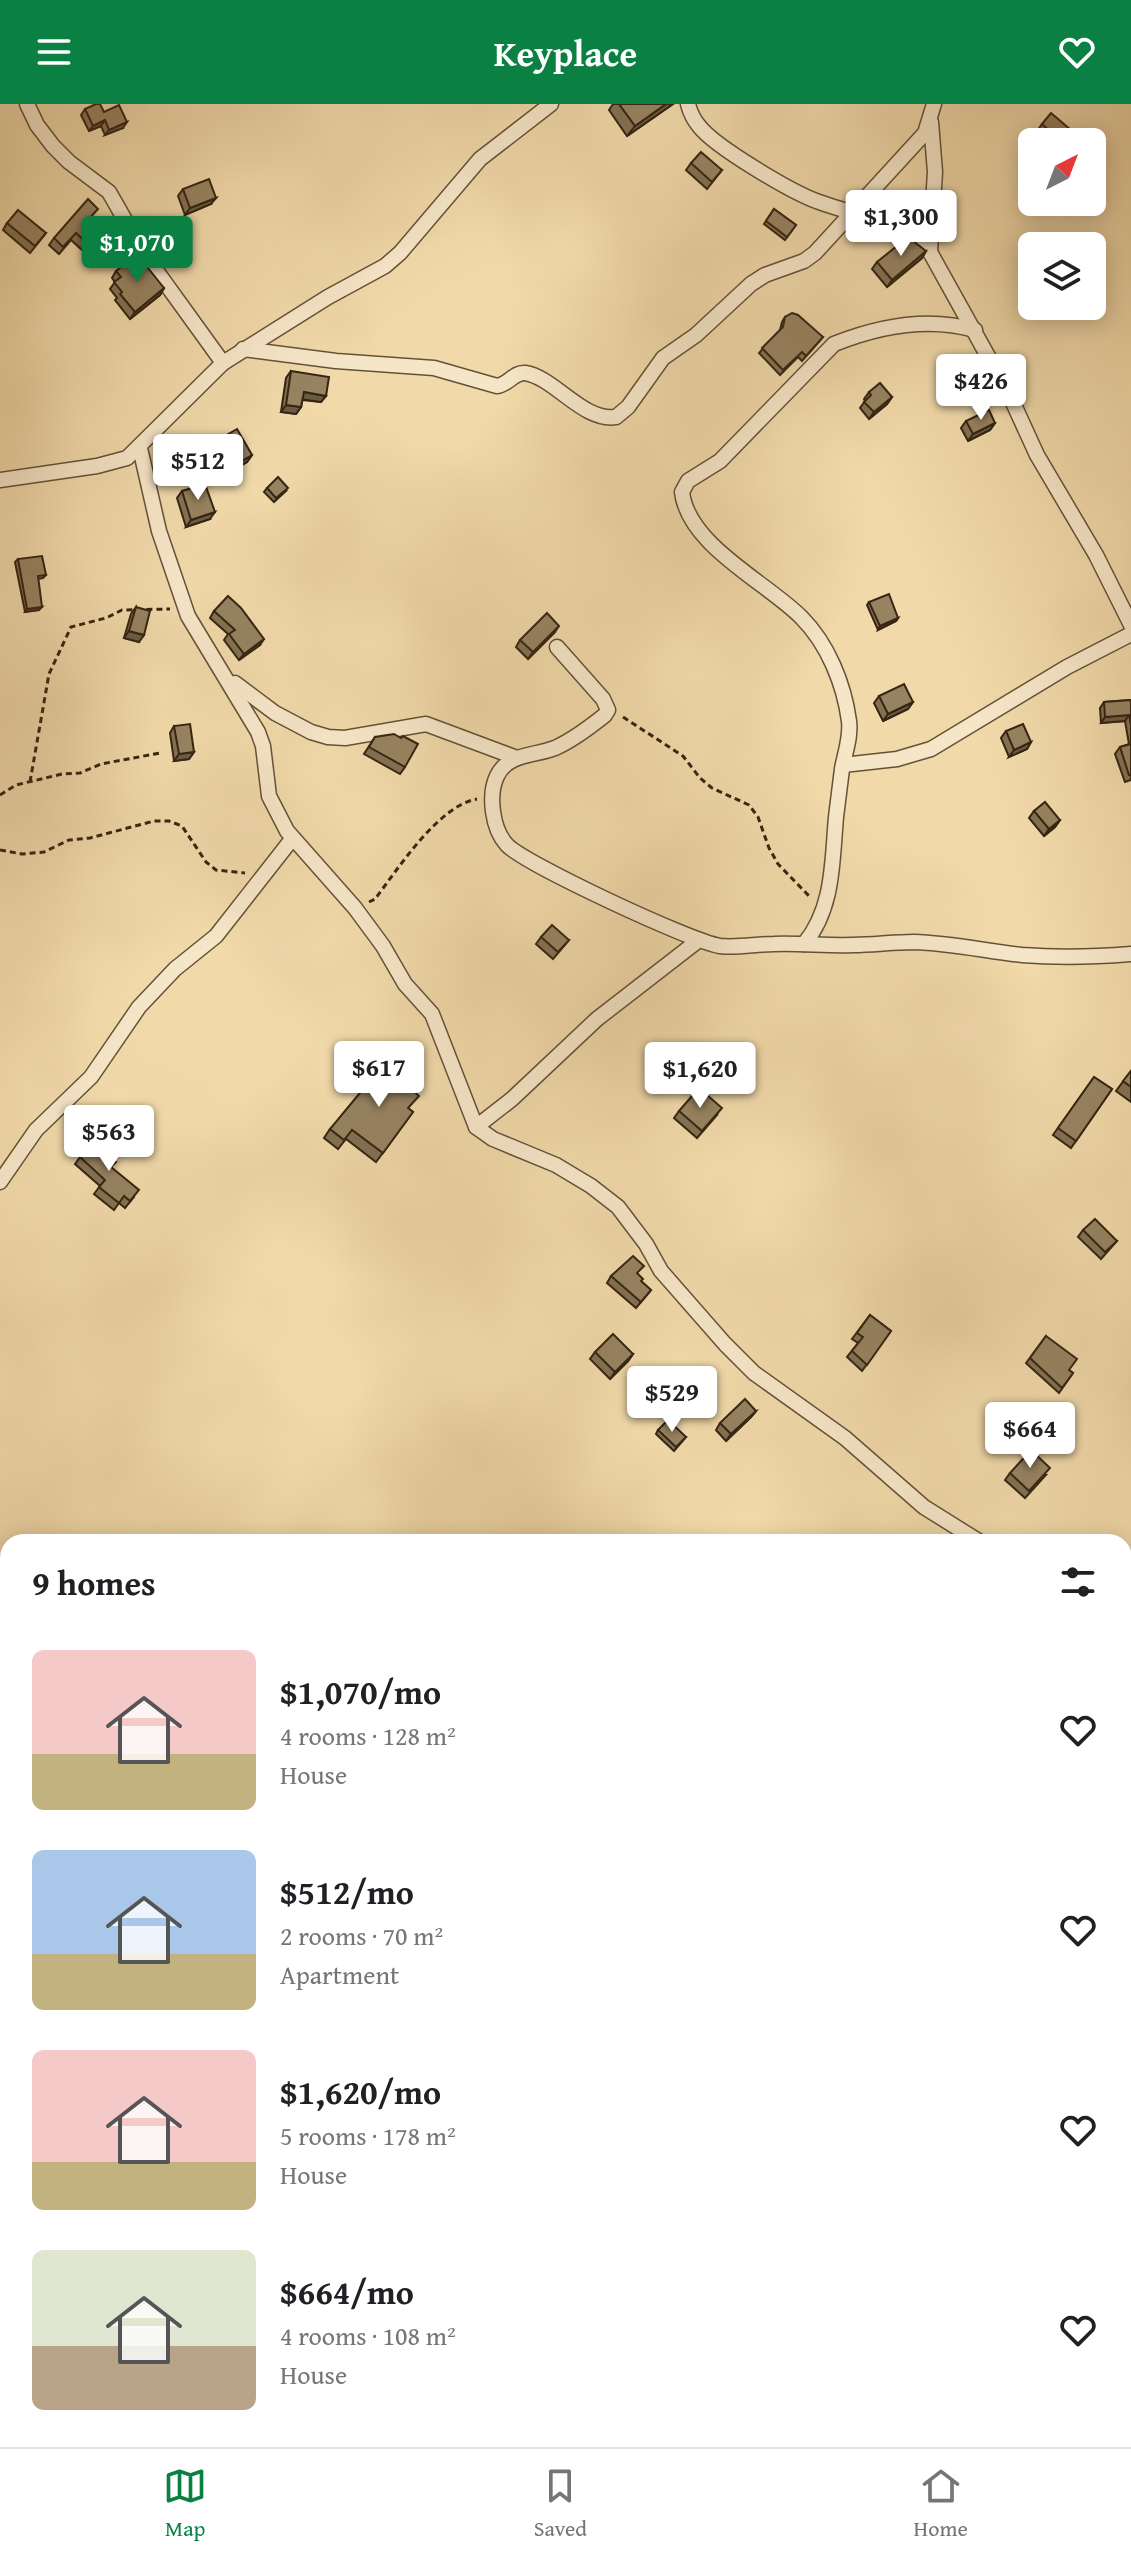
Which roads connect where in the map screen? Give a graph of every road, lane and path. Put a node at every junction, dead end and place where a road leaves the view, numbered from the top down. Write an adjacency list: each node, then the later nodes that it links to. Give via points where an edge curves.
1 (27, 104): 10 (street, via 53,146 109,192 145,255)
2 (551, 104): 9 (street, via 480,159 420,233 385,266)
3 (688, 104): 6 (street, via 704,131 751,165 801,194)
4 (934, 104): 5 (street)
5 (931, 122): 6 (street); 7 (street, via 935,172)
6 (855, 212): 7 (street, via 907,234); 9 (street, via 809,259 751,284 663,358 628,407 612,418 591,412 524,373 504,385 485,385 434,368)
7 (930, 252): 8 (street)
8 (975, 330): 14 (street); 21 (street, via 932,322 834,344 720,461 688,481 682,492 703,536 803,618 820,641 845,698 849,740)
9 (243, 349): 10 (street)
10 (223, 363): 11 (street)
11 (140, 448): 12 (street, via 113,462); 13 (street, via 159,531)
12 (0, 480)
13 (186, 612): 17 (street); 22 (path, via 122,610 71,627 49,674)
14 (1131, 625)
15 (1131, 634): 21 (street, via 931,749)
16 (557, 647): 18 (street)
17 (223, 672): 20 (street, via 275,713 328,737 426,724); 25 (street, via 258,732 269,796)
18 (608, 708): 20 (street, via 569,741); 29 (path, via 683,756 712,788 749,805 778,864)
19 (160, 753): 22 (path)
20 (517, 758): 24 (street, via 498,775)
21 (843, 765): 29 (street)
22 (30, 782): 23 (path)
23 (0, 795)
24 (492, 797): 28 (path, via 462,802 450,811 375,899); 30 (street, via 504,843 515,852)
25 (292, 839): 27 (street); 28 (street)
26 (0, 850): 27 (path, via 44,852 69,840 169,821 182,826 216,870)
27 (265, 873): 34 (street, via 216,936 139,1007 91,1077 36,1130)
28 (355, 908): 33 (street, via 405,984 432,1014)
29 (824, 911): 31 (street)
30 (699, 940): 31 (street, via 719,946); 33 (street, via 597,1019)
31 (804, 944): 32 (street, via 914,942 1025,955)
32 (1131, 954)
33 (476, 1127): 35 (street, via 556,1165 618,1207 661,1271 754,1373 845,1438 924,1507)
34 (0, 1182)
35 (967, 1534)

